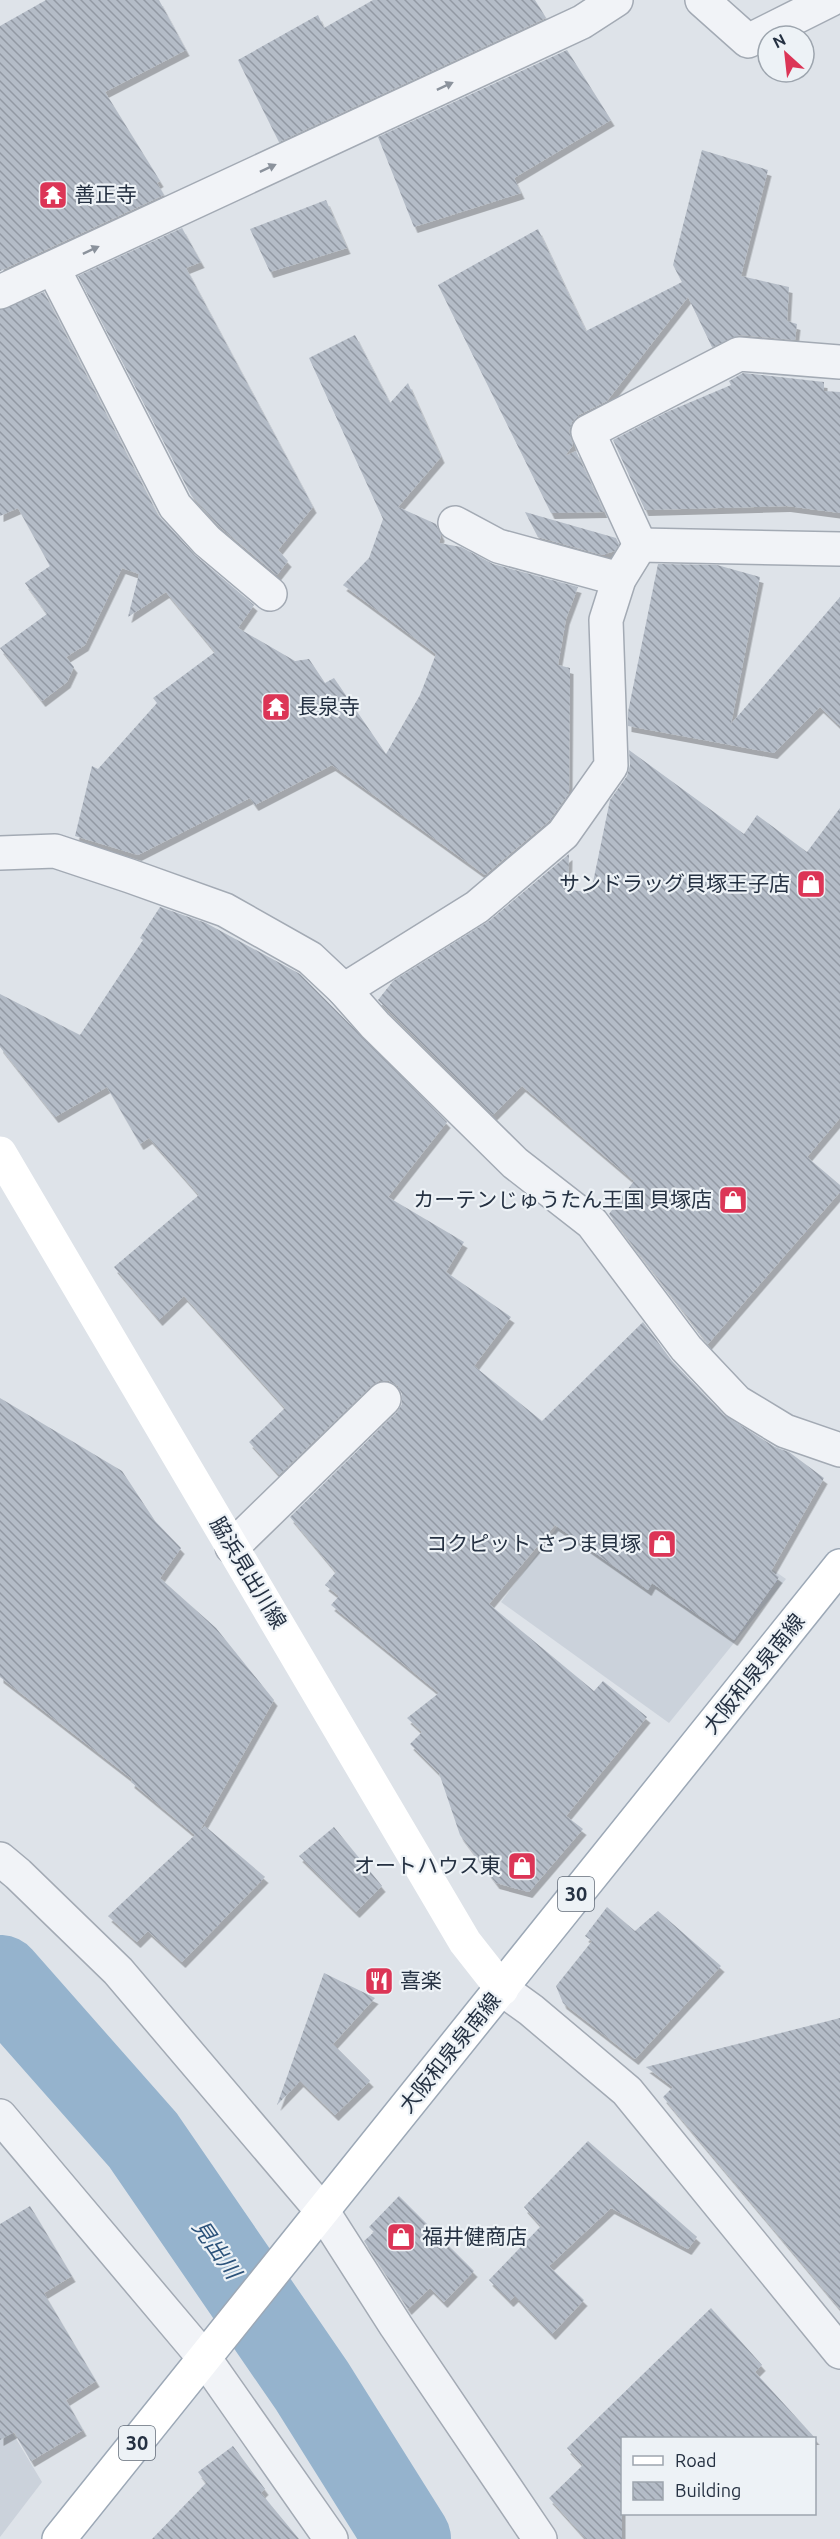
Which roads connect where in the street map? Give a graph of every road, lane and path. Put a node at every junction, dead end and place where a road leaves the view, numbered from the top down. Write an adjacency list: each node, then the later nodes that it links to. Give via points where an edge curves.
1 (616, 0): 4 (street, one-way to 1, via 582,22)
2 (702, 0): 3 (street, via 748,41)
3 (830, 0)
4 (53, 268): 5 (street); 11 (street, via 175,506 207,541)
5 (0, 292)
6 (840, 362): 8 (street, via 739,354 588,432)
7 (455, 523): 10 (street, via 498,546)
8 (640, 545): 9 (street); 10 (street)
9 (840, 549)
10 (619, 579): 13 (street, via 606,620 611,766 562,834 477,907)
11 (270, 594)
12 (0, 853): 13 (street, via 55,851 225,910 310,958)
13 (344, 990): 16 (street, via 515,1162 592,1222 686,1348 737,1402 785,1431)
14 (0, 1153): 17 (main road, 脇浜見出川線)
15 (384, 1398): 17 (street)
16 (840, 1450)
17 (232, 1547): 20 (main road, 脇浜見出川線, via 465,1942)
18 (840, 1566): 20 (main road, 大阪和泉泉南線 / 30)
19 (0, 1859): 22 (street, via 117,1971)
20 (502, 1989): 22 (main road, 大阪和泉泉南線 / 30); 23 (street, via 627,2091)
21 (0, 2116): 24 (street)
22 (318, 2218): 24 (main road, 大阪和泉泉南線 / 30); 27 (street)
23 (840, 2352)
24 (210, 2353): 25 (main road, 大阪和泉泉南線 / 30); 26 (street)
25 (59, 2539)
26 (331, 2539)
27 (540, 2539)

